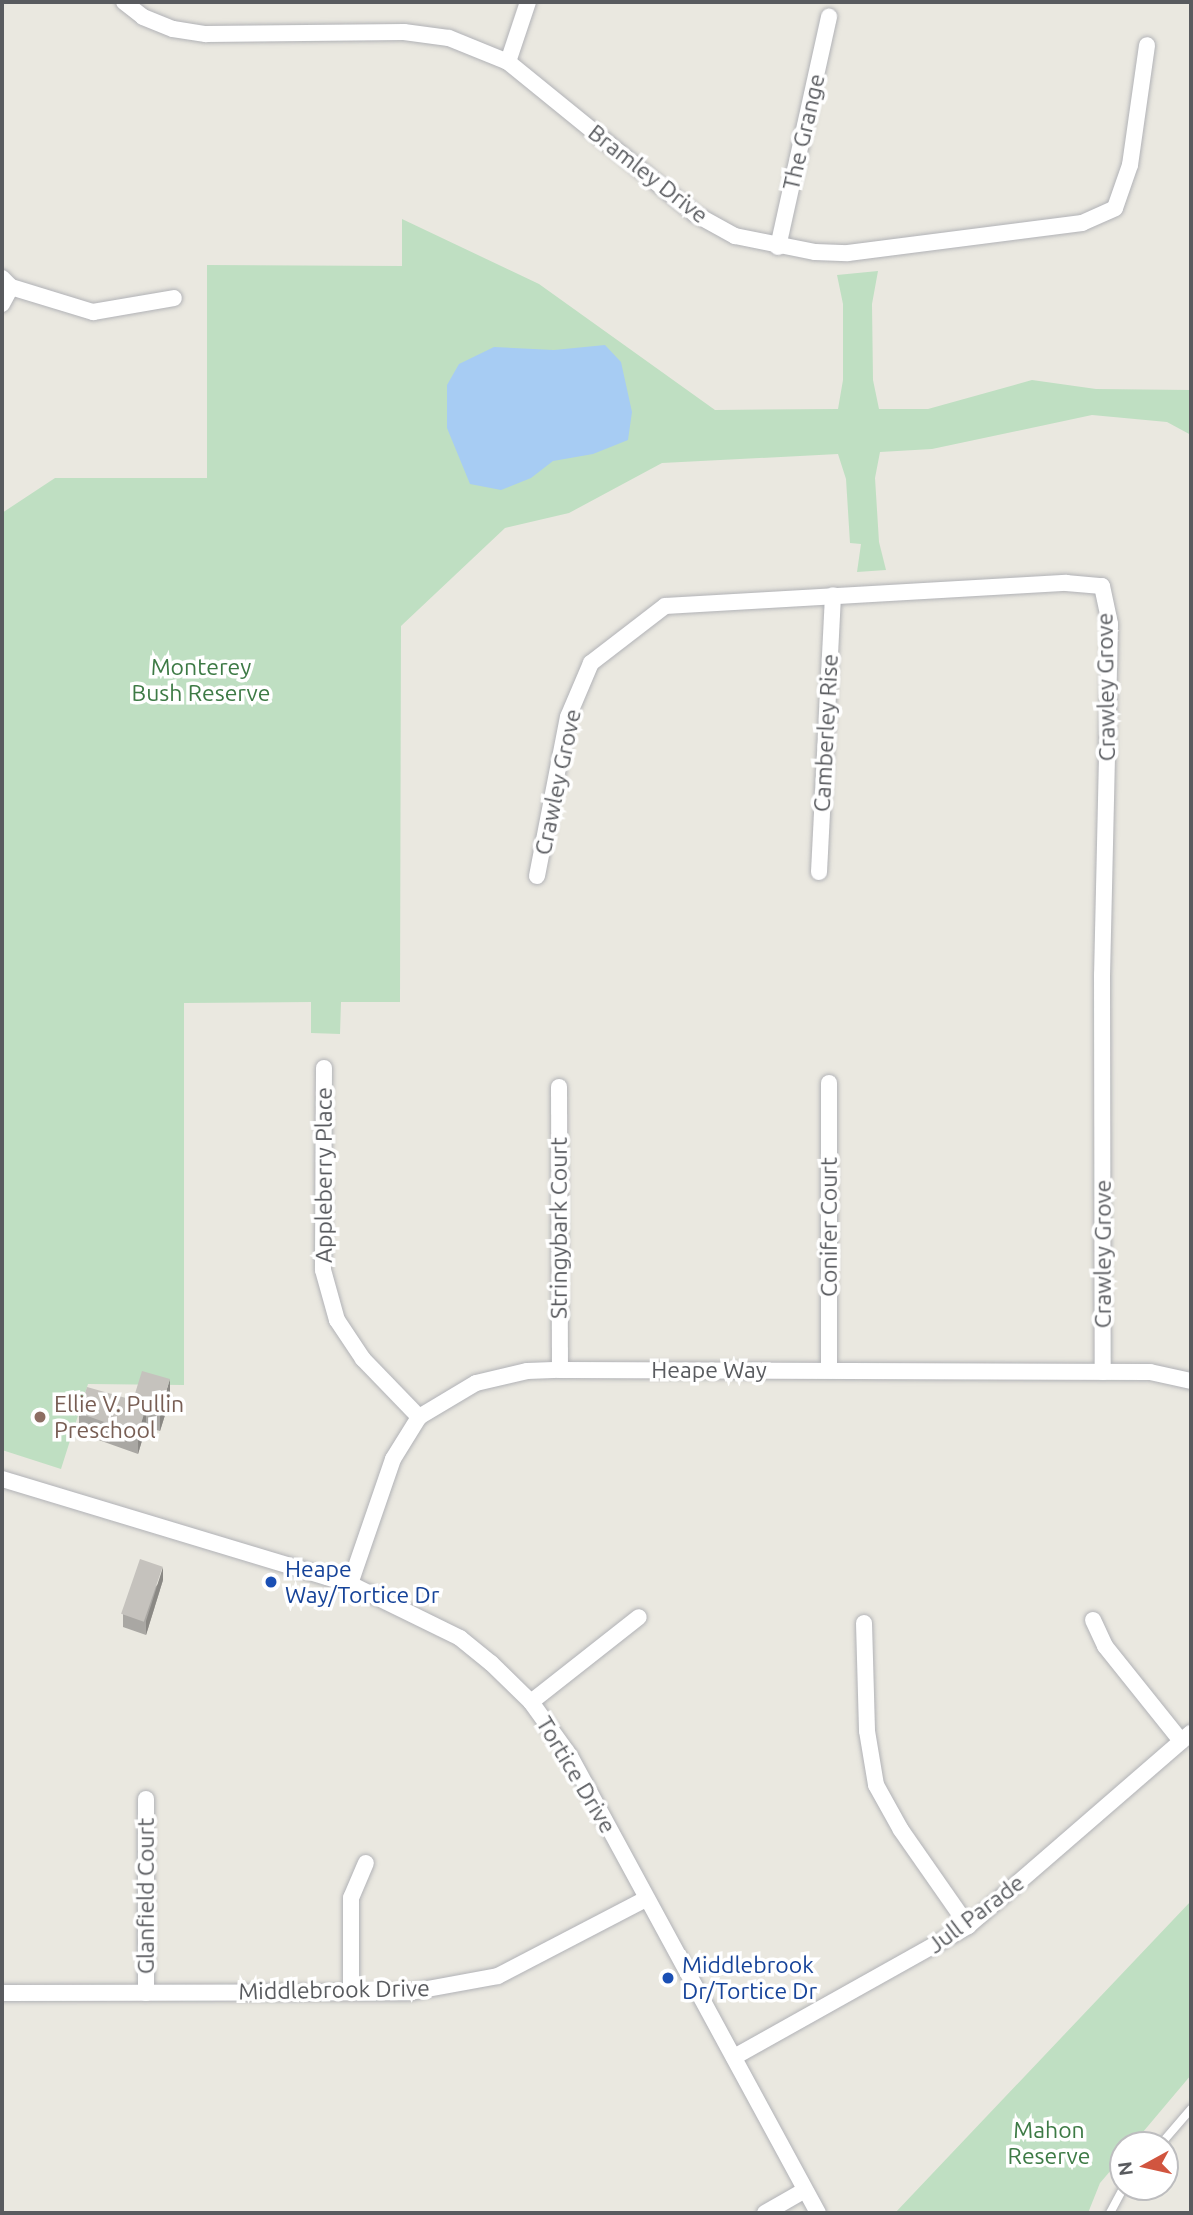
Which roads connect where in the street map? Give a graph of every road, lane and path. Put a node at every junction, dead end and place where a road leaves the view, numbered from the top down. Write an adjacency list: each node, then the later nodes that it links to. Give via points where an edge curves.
1 (124, 2): 5 (street, Bramley Drive, via 143,17 195,33 404,32 449,38)
2 (528, 2): 5 (street)
3 (829, 17): 6 (street, The Grange)
4 (1147, 45): 6 (street, Bramley Drive, via 1130,165 1115,208 1082,223 848,253)
5 (508, 62): 6 (street, Bramley Drive, via 695,214 735,236)
6 (778, 247)
7 (6, 282): 8 (street, via 93,312); 9 (street)
8 (174, 298)
9 (2, 304)
10 (833, 595): 11 (street, Camberley Rise); 12 (street, Crawley Grove, via 665,606 591,663 568,717); 18 (street, Crawley Grove, via 1066,583 1102,586 1110,624 1102,975)
11 (820, 872)
12 (537, 876)
13 (324, 1068): 20 (street, Appleberry Place, via 323,1270 337,1320 363,1360)
14 (829, 1083): 17 (street, Conifer Court)
15 (559, 1087): 16 (street, Stringybark Court)
16 (560, 1370): 17 (street, Heape Way); 20 (street, Heape Way, via 527,1371 476,1383)
17 (829, 1370): 18 (street, Heape Way)
18 (1103, 1372): 19 (street, Heape Way, via 1150,1372)
19 (1191, 1381)
20 (419, 1417): 22 (street, Heape Way, via 393,1459)
21 (2, 1479): 22 (street, Tortice Drive)
22 (350, 1584): 26 (street, Tortice Drive, via 460,1638)
23 (639, 1617): 26 (street)
24 (1093, 1620): 27 (street, via 1105,1646)
25 (864, 1623): 31 (street, via 867,1731 876,1785 901,1830)
26 (531, 1702): 30 (street, Tortice Drive, via 570,1756)
27 (1186, 1737): 31 (street, Jull Parade)
28 (146, 1799): 34 (street, Glanfield Court)
29 (366, 1863): 32 (street, via 351,1898)
30 (646, 1899): 32 (street, Middlebrook Drive, via 498,1976 411,1992); 35 (street, Tortice Drive)
31 (968, 1926): 35 (street, Jull Parade)
32 (351, 1992): 34 (street, Middlebrook Drive)
33 (2, 1993): 34 (street, Middlebrook Drive)
34 (146, 1993)
35 (734, 2057): 38 (street, Tortice Drive)
36 (1191, 2109): 37 (lane)
37 (1172, 2131)
38 (805, 2190): 39 (street); 40 (street, Tortice Drive)
39 (765, 2213)
40 (818, 2213)

